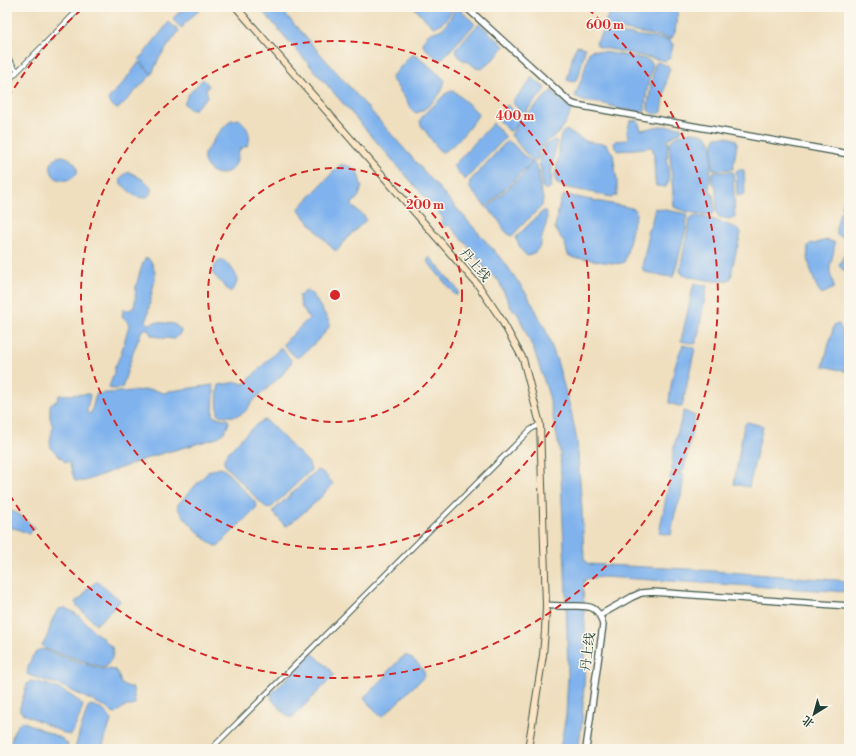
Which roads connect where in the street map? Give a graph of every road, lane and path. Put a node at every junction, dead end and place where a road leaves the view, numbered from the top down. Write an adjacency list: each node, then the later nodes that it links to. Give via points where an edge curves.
1 (81, 7): 5 (street)
2 (236, 7): 8 (main road, 丹上线, via 490,301 523,359)
3 (466, 7): 7 (street, via 576,105)
4 (7, 56): 5 (street)
5 (18, 71): 6 (street)
6 (7, 82)
7 (849, 154)
8 (540, 424): 9 (main road, 丹上线); 12 (street, via 530,430)
9 (546, 605): 11 (street, 丹上线, via 588,606); 13 (main road, 丹上线, via 543,655)
10 (849, 606): 11 (street, via 652,592 641,593)
11 (600, 615): 14 (street, 丹上线, via 603,624)
12 (211, 749)
13 (528, 749)
14 (586, 749)

